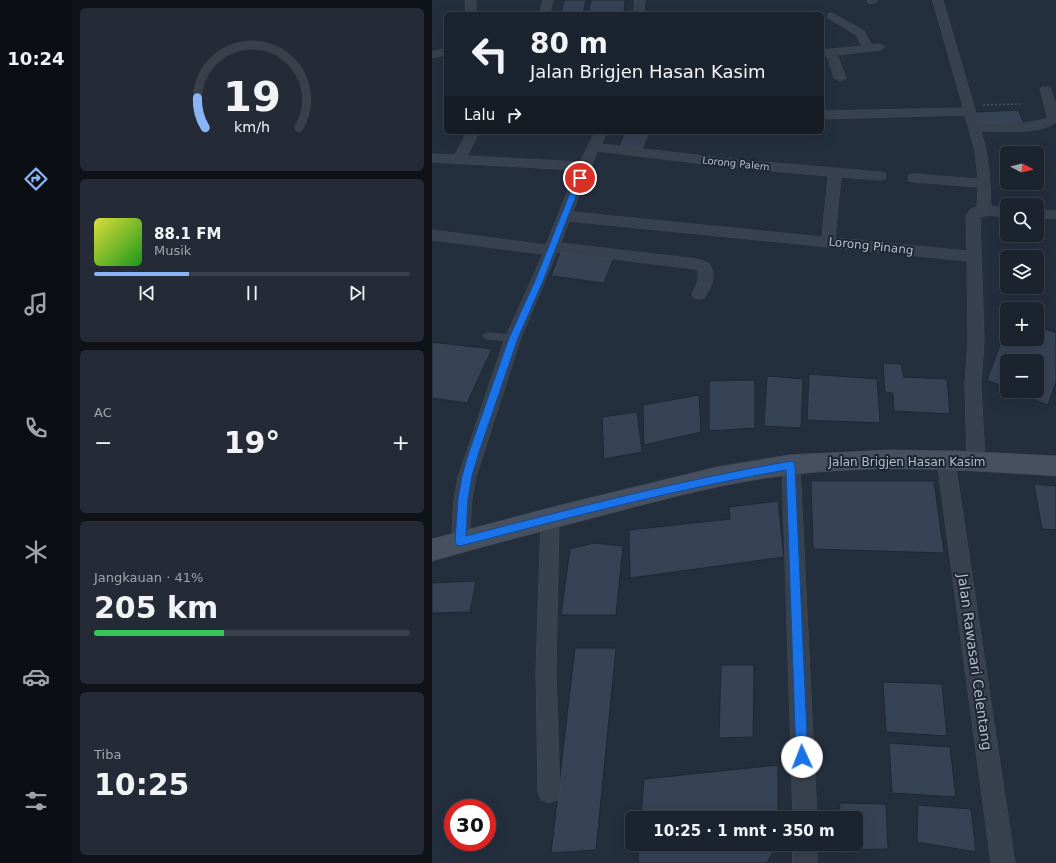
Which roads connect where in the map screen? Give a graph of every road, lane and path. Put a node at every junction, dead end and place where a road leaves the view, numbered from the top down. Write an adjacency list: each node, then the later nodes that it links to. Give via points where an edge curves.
1 (471, 0): 5 (street)
2 (548, 0): 6 (street)
3 (640, 0): 7 (street)
4 (938, 0): 16 (street)
5 (471, 12)
6 (545, 12)
7 (639, 12)
8 (832, 16): 11 (street, via 860,32 875,47)
9 (444, 48): 12 (street)
10 (444, 52): 12 (street)
11 (826, 52): 13 (street)
12 (433, 54)
13 (840, 78)
14 (1046, 89): 18 (street, via 1053,116 1048,123 1027,127)
15 (1020, 104): 16 (path)
16 (969, 109): 17 (street); 18 (street)
17 (824, 115)
18 (975, 128): 28 (street, via 981,151)
19 (472, 134): 23 (street)
20 (600, 134): 21 (street)
21 (593, 147): 24 (street); 25 (street, Lorong Palem, via 729,164)
22 (432, 158): 23 (street)
23 (459, 159): 24 (street)
24 (584, 166): 33 (street)
25 (835, 172): 26 (street, Lorong Palem); 35 (street)
26 (880, 176)
27 (914, 178): 28 (street)
28 (983, 183): 29 (street)
29 (984, 211): 30 (street); 37 (street, via 973,215)
30 (1000, 212)
31 (1044, 214): 32 (street)
32 (1056, 215)
33 (565, 216): 35 (street, Lorong Pinang); 36 (street)
34 (432, 235): 36 (street)
35 (828, 242): 37 (street, Lorong Pinang)
36 (552, 249): 38 (street, via 701,266 706,270 706,275); 40 (street)
37 (975, 257): 42 (street, via 976,340 973,384)
38 (699, 294)
39 (487, 336): 40 (lane)
40 (513, 338): 46 (street, via 467,476)
41 (946, 461): 42 (street, Jalan Brigjen Hasan Kasim); 43 (street, Jalan Brigjen Hasan Kasim, via 859,461); 52 (street, Jalan Rawasari Celentang)
42 (976, 461): 44 (street, Jalan Brigjen Hasan Kasim)
43 (791, 465): 45 (street, Jalan Brigjen Hasan Kasim, via 643,494); 49 (street)
44 (1056, 466)
45 (550, 518): 46 (street, Jalan Brigjen Hasan Kasim); 48 (street, via 546,672)
46 (460, 542): 47 (street, Jalan Brigjen Hasan Kasim)
47 (432, 550)
48 (549, 792)
49 (805, 811)
50 (805, 851): 51 (street)
51 (806, 863)
52 (1003, 863)

